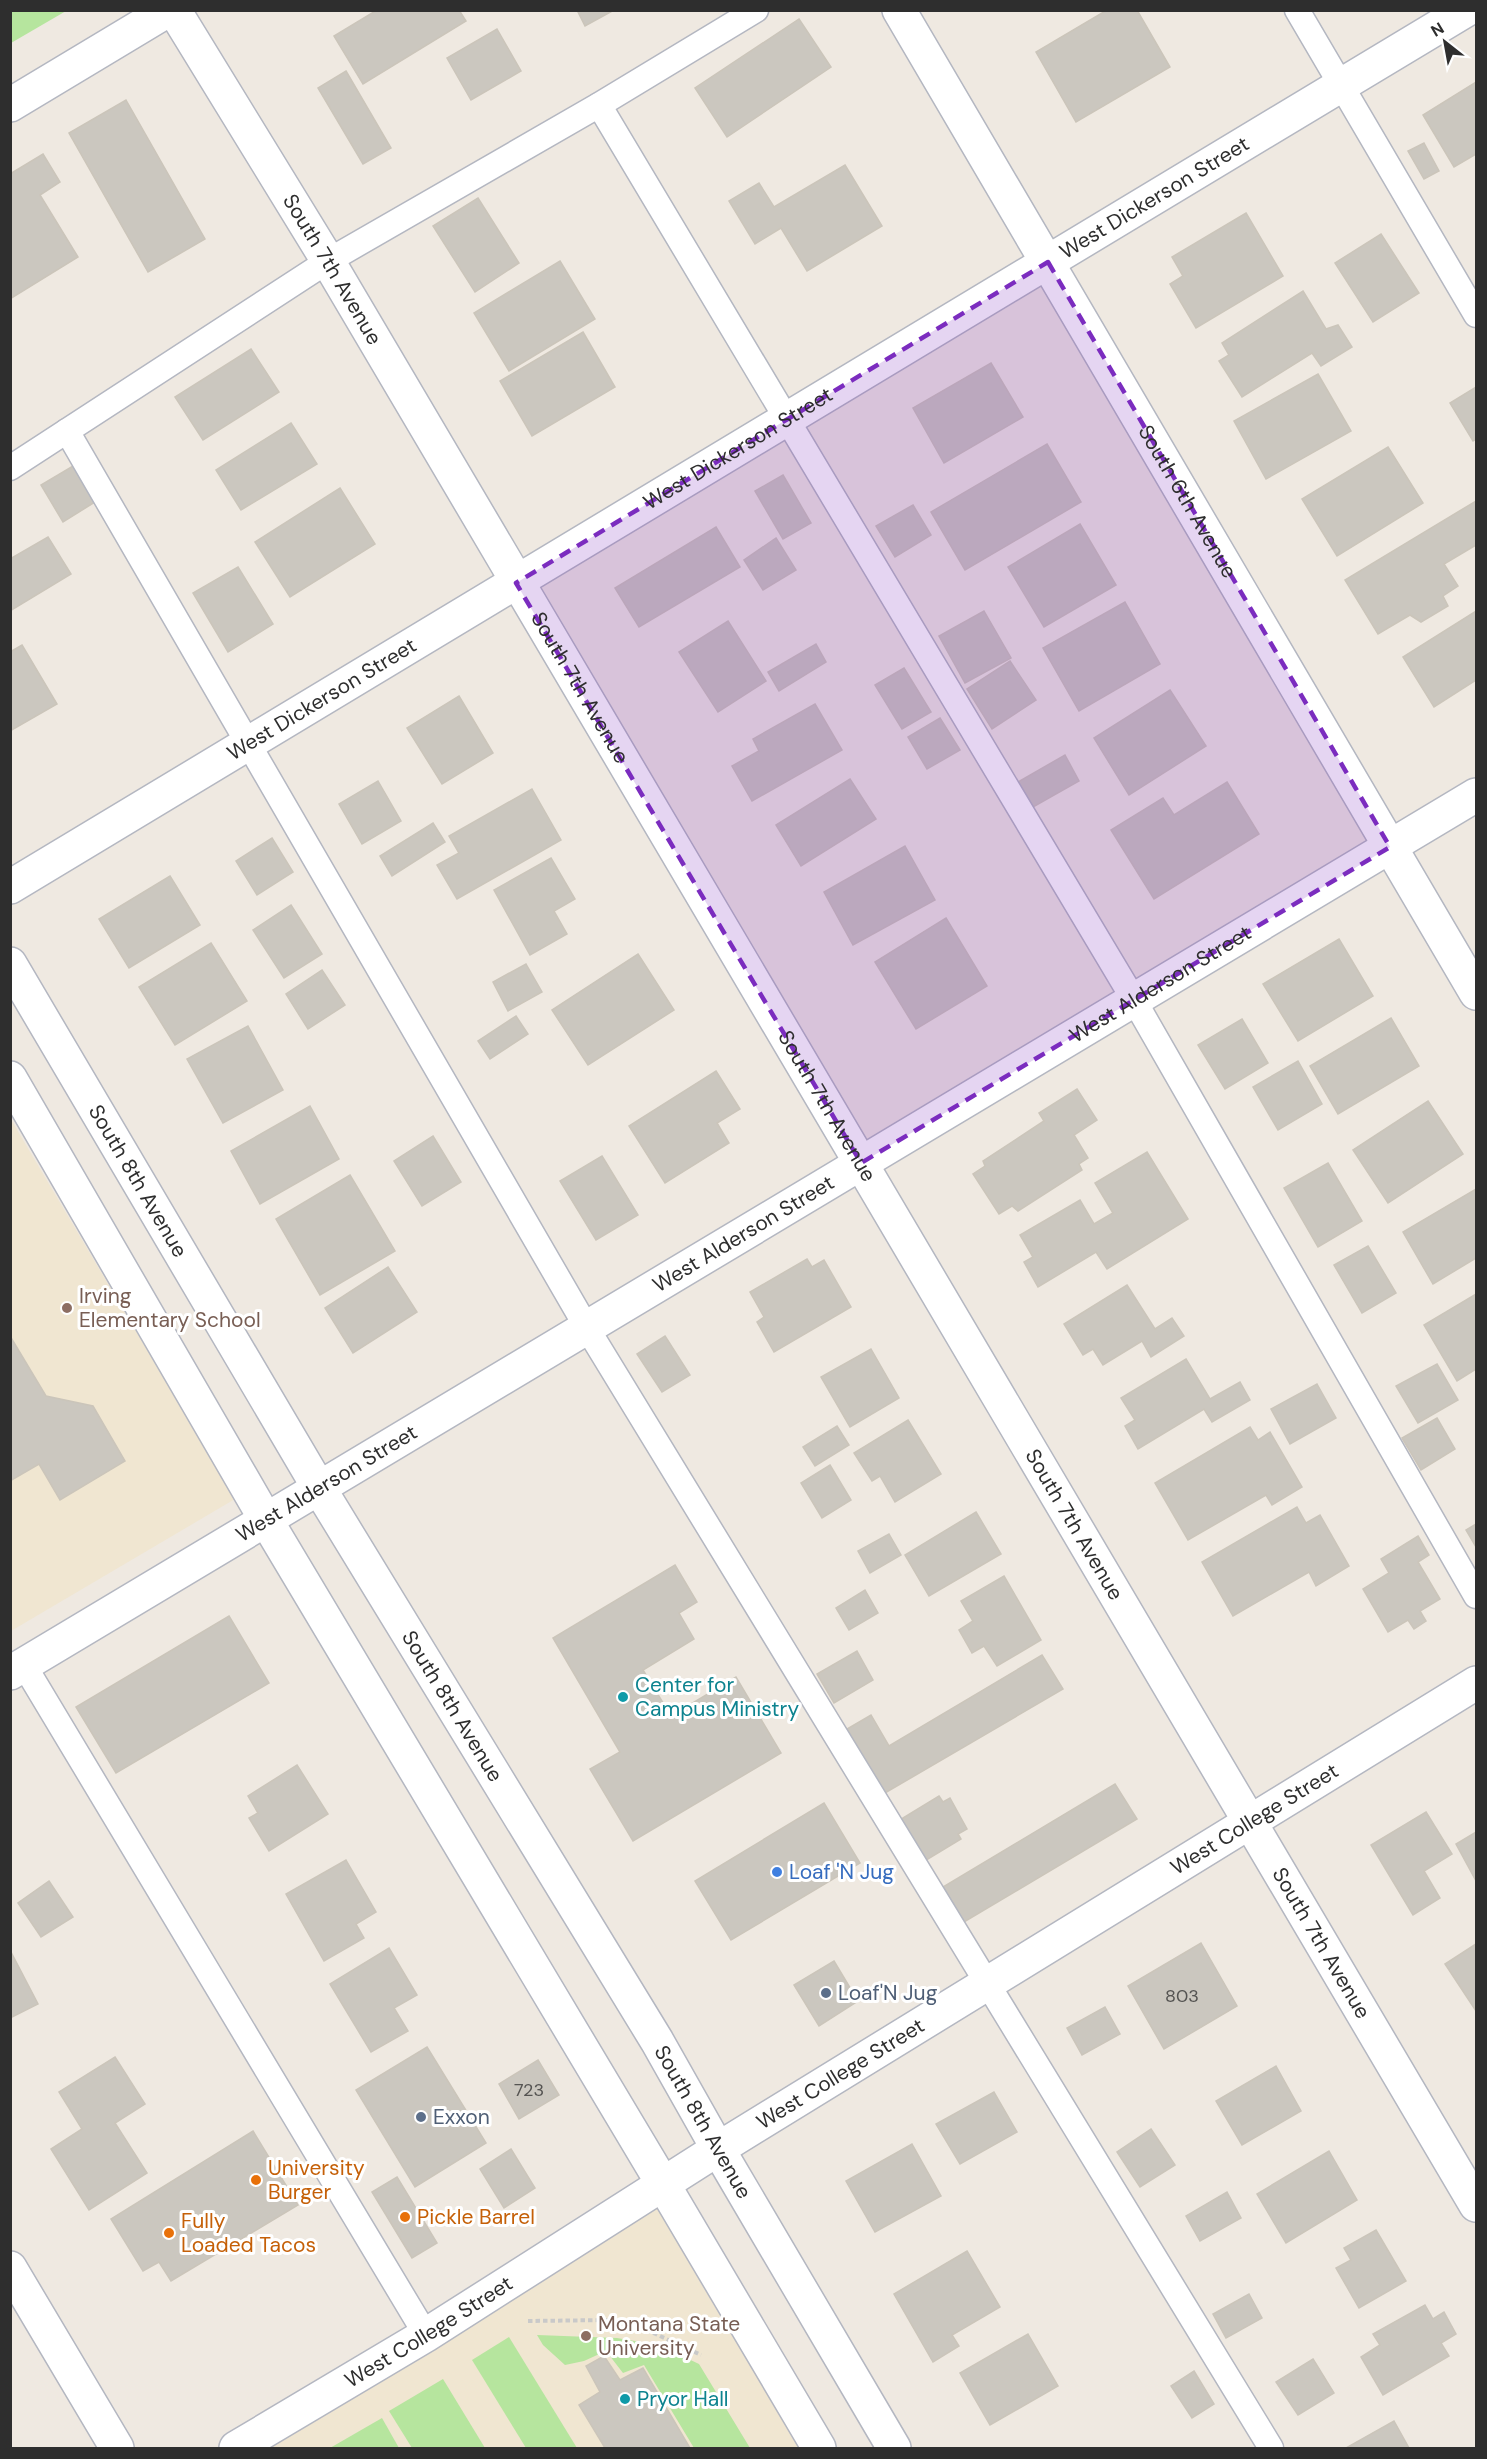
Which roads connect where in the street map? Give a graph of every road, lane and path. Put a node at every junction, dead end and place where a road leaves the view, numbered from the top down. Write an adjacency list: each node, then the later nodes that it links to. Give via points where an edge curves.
1 (168, 10): 8 (street)
2 (174, 10): 10 (street, South 7th Avenue)
3 (756, 10): 9 (lane)
4 (899, 10): 11 (street, South 6th Avenue)
5 (1297, 10): 7 (lane)
6 (1466, 10): 7 (street, West Dickerson Street)
7 (1341, 85): 11 (street, West Dickerson Street); 12 (lane)
8 (10, 105)
9 (599, 105): 10 (lane); 13 (lane)
10 (328, 261): 14 (lane); 16 (street, South 7th Avenue)
11 (1048, 262): 13 (street, West Dickerson Street); 19 (street, South 6th Avenue)
12 (1476, 315)
13 (787, 419): 16 (street, West Dickerson Street); 23 (lane)
14 (67, 431): 15 (lane); 17 (lane)
15 (10, 468)
16 (516, 582): 17 (street, West Dickerson Street); 25 (street, South 7th Avenue)
17 (250, 743): 20 (street, West Dickerson Street); 26 (lane)
18 (1476, 795): 19 (street, West Alderson Street)
19 (1390, 847): 22 (street, South 6th Avenue); 23 (street, West Alderson Street)
20 (10, 887)
21 (10, 964): 27 (street, South 8th Avenue)
22 (1476, 993)
23 (1134, 1000): 25 (street, West Alderson Street); 29 (lane)
24 (10, 1078): 28 (street)
25 (861, 1163): 26 (street, West Alderson Street); 32 (street, South 7th Avenue)
26 (587, 1328): 27 (street, West Alderson Street); 33 (lane)
27 (319, 1488): 28 (street, West Alderson Street); 34 (street, South 8th Avenue, via 657,2041)
28 (266, 1520): 30 (street, West Alderson Street); 35 (street)
29 (1476, 1596)
30 (17, 1669): 39 (lane)
31 (1476, 1683): 32 (street, West College Street)
32 (1249, 1822): 33 (street, West College Street); 36 (street, South 7th Avenue)
33 (987, 1982): 34 (street, West College Street); 45 (lane)
34 (718, 2149): 35 (street, West College Street); 44 (street, South 8th Avenue)
35 (663, 2184): 39 (street, West College Street); 43 (street)
36 (1476, 2205)
37 (10, 2268): 41 (street)
38 (528, 2321): 40 (path, via 609,2320 634,2324)
39 (426, 2335): 42 (street, West College Street)
40 (701, 2355)
41 (117, 2448)
42 (236, 2448)
43 (819, 2448)
44 (894, 2448)
45 (1270, 2448)

